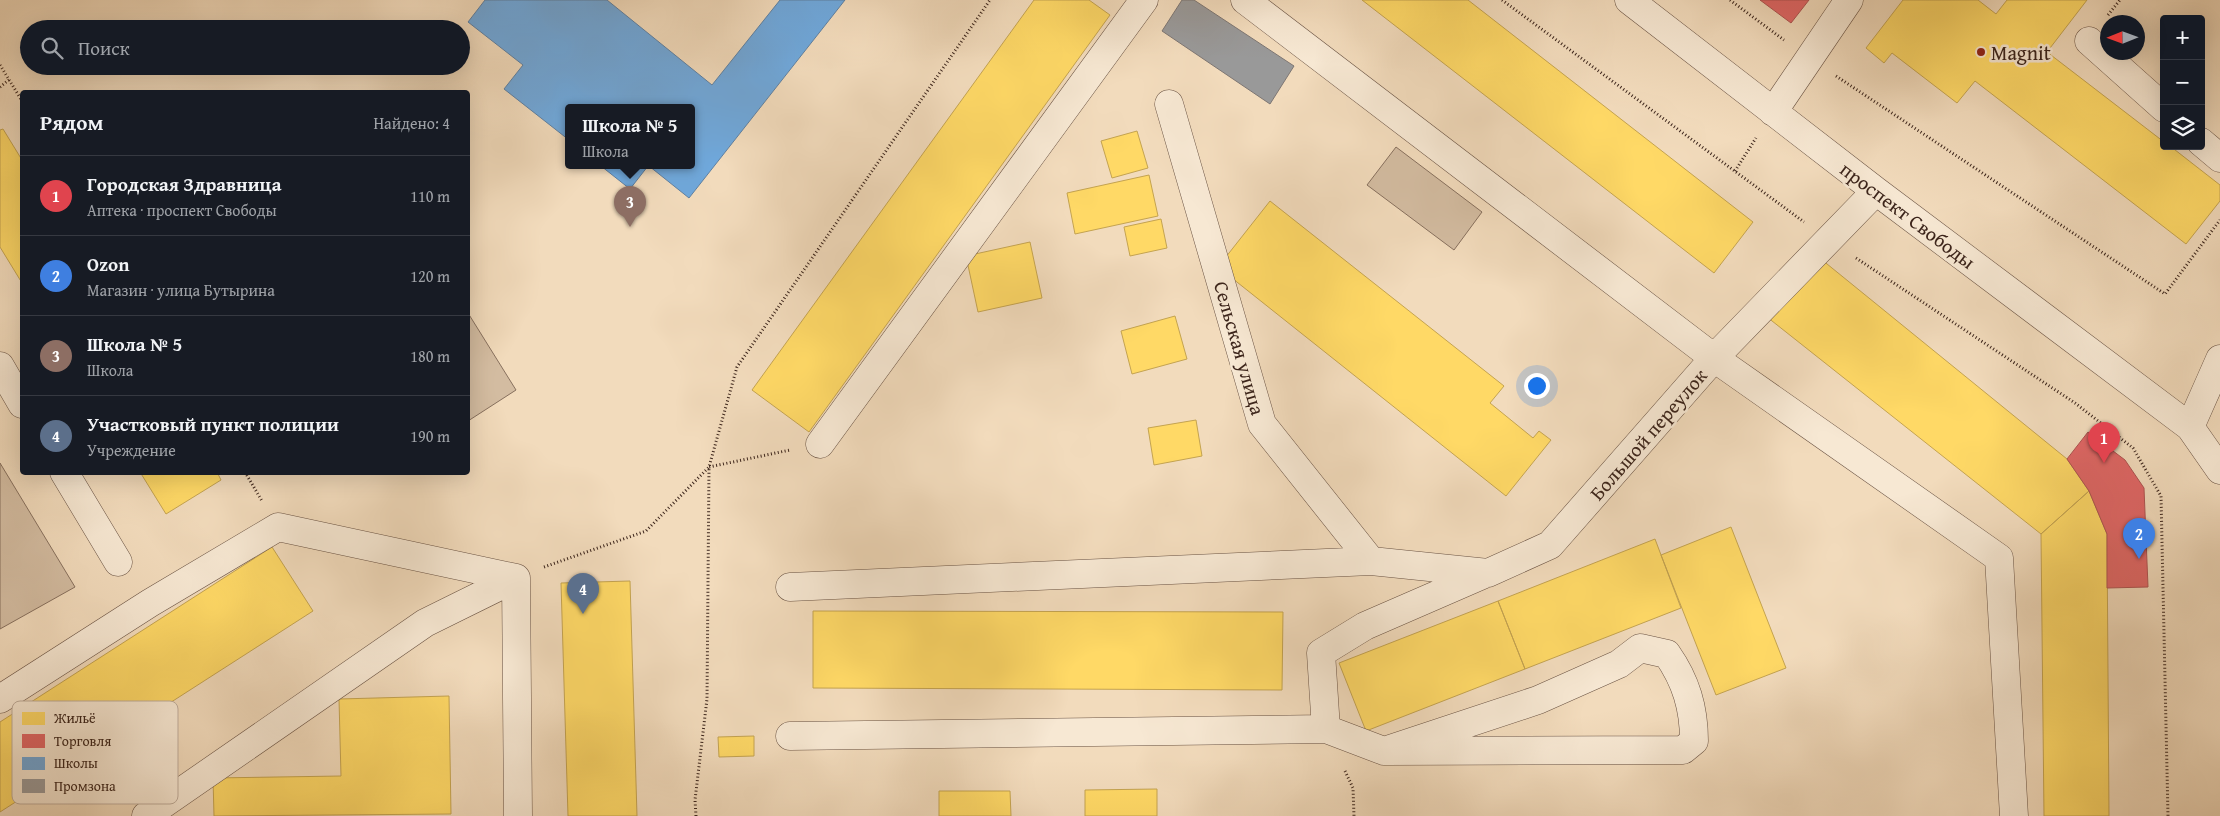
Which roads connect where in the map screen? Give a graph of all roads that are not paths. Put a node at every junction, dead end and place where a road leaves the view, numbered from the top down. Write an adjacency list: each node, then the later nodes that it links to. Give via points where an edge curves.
1 (1144, 0): 17 (street)
2 (1245, 0): 12 (street)
3 (1628, 0): 8 (street, проспект Свободы)
4 (1849, 0): 8 (street)
5 (2089, 41): 7 (street)
6 (1169, 104): 20 (street, Сельская улица, via 1262,424)
7 (2161, 105)
8 (1773, 112): 11 (street, проспект Свободы)
9 (2205, 145): 10 (street)
10 (2220, 158)
11 (1876, 191): 12 (street, Большой переулок); 16 (street, проспект Свободы)
12 (1714, 358): 22 (street, Большой переулок, via 1550,545); 33 (street, via 1999,558)
13 (2220, 359): 16 (street)
14 (0, 366): 15 (street)
15 (20, 401)
16 (2190, 427): 18 (street, проспект Свободы)
17 (820, 444)
18 (2220, 470)
19 (66, 475): 21 (street)
20 (1371, 561): 22 (street); 24 (street)
21 (118, 562)
22 (1488, 573): 26 (street, Большой переулок, via 1365,626 1321,652)
23 (516, 578): 25 (street, via 278,527); 29 (street, via 425,623); 32 (street)
24 (790, 586)
25 (0, 699)
26 (1326, 729): 27 (street); 28 (street)
27 (790, 736)
28 (1384, 751): 28 (street, via 1683,750 1694,741 1694,719 1679,671 1667,654 1640,648 1619,664 1538,700)
29 (178, 794)
30 (163, 804): 31 (street)
31 (146, 816)
32 (518, 816)
33 (2014, 816)

